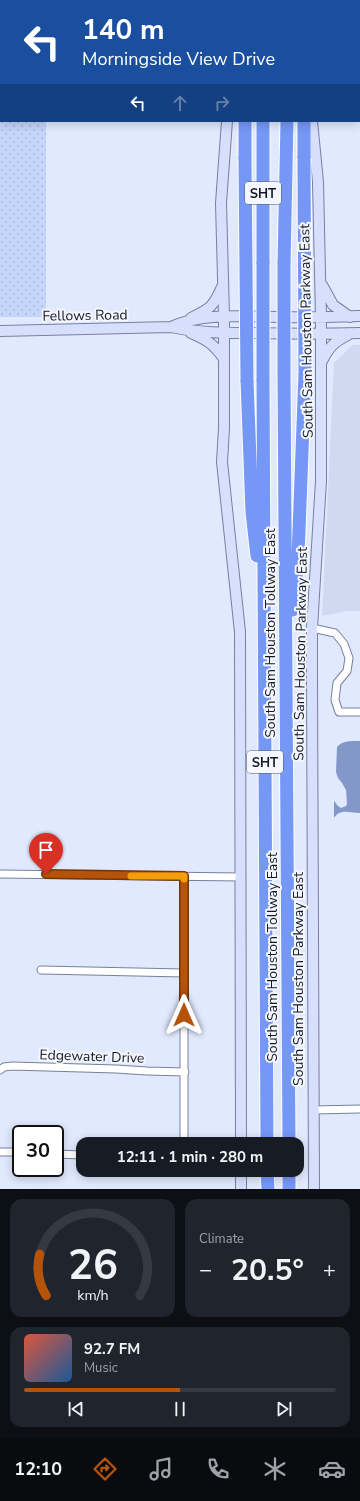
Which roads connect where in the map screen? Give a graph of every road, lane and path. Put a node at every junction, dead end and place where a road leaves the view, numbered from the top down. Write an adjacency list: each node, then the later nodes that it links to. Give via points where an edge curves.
1 (227, 122): 10 (main road, via 221,203)
2 (245, 122): 21 (highway, bridge, via 247,380 252,512)
3 (263, 122): 21 (highway, South Sam Houston Tollway East / SHT, bridge)
4 (283, 122): 8 (highway, South Sam Houston Tollway East / SHT)
5 (287, 122): 8 (highway)
6 (304, 122): 23 (highway, bridge, via 305,373 298,557)
7 (312, 122): 9 (main road, South Sam Houston Parkway East, via 318,182)
8 (284, 264): 23 (highway, South Sam Houston Tollway East / SHT, bridge)
9 (320, 282): 12 (main road, via 333,305); 13 (main road, South Sam Houston Parkway East)
10 (223, 285): 11 (main road); 14 (main road, via 216,302)
11 (224, 316): 13 (main road, Fellows Road); 14 (main road, Fellows Road); 16 (main road)
12 (355, 316): 13 (main road, Fellows Road)
13 (321, 318): 18 (main road, South Sam Houston Parkway East)
14 (185, 326): 15 (main road, Fellows Road); 16 (main road, Fellows Road); 19 (main road, via 216,347)
15 (0, 331)
16 (224, 333): 18 (main road, Fellows Road); 19 (main road)
17 (355, 333): 18 (main road, Fellows Road); 20 (main road, via 340,338 328,349)
18 (321, 334): 20 (main road, South Sam Houston Parkway East)
19 (224, 359): 27 (main road, via 222,462 240,632)
20 (321, 365): 22 (main road, South Sam Houston Parkway East, via 321,481)
21 (264, 624): 36 (highway, South Sam Houston Tollway East / SHT)
22 (312, 628): 24 (street, via 335,633 344,644 349,658 347,671 337,683 335,700 339,712); 32 (main road, South Sam Houston Parkway East)
23 (286, 701): 37 (highway, South Sam Houston Tollway East / SHT)
24 (360, 712)
25 (0, 874): 26 (street)
26 (184, 876): 27 (street); 29 (street)
27 (240, 877): 35 (main road)
28 (41, 970): 29 (street)
29 (184, 973): 31 (street)
30 (0, 1070): 31 (street, Edgewater Drive, via 12,1066)
31 (185, 1072): 34 (street)
32 (313, 1110): 33 (street); 48 (main road, South Sam Houston Parkway East)
33 (360, 1110)
34 (183, 1137)
35 (241, 1137)
36 (267, 1137)
37 (289, 1137)
38 (0, 1152): 39 (street)
39 (12, 1152)
40 (64, 1154): 41 (street)
41 (76, 1155)
42 (241, 1177): 45 (main road)
43 (267, 1177): 46 (highway)
44 (289, 1177): 47 (highway)
45 (241, 1189)
46 (268, 1189)
47 (289, 1189)
48 (314, 1189)

